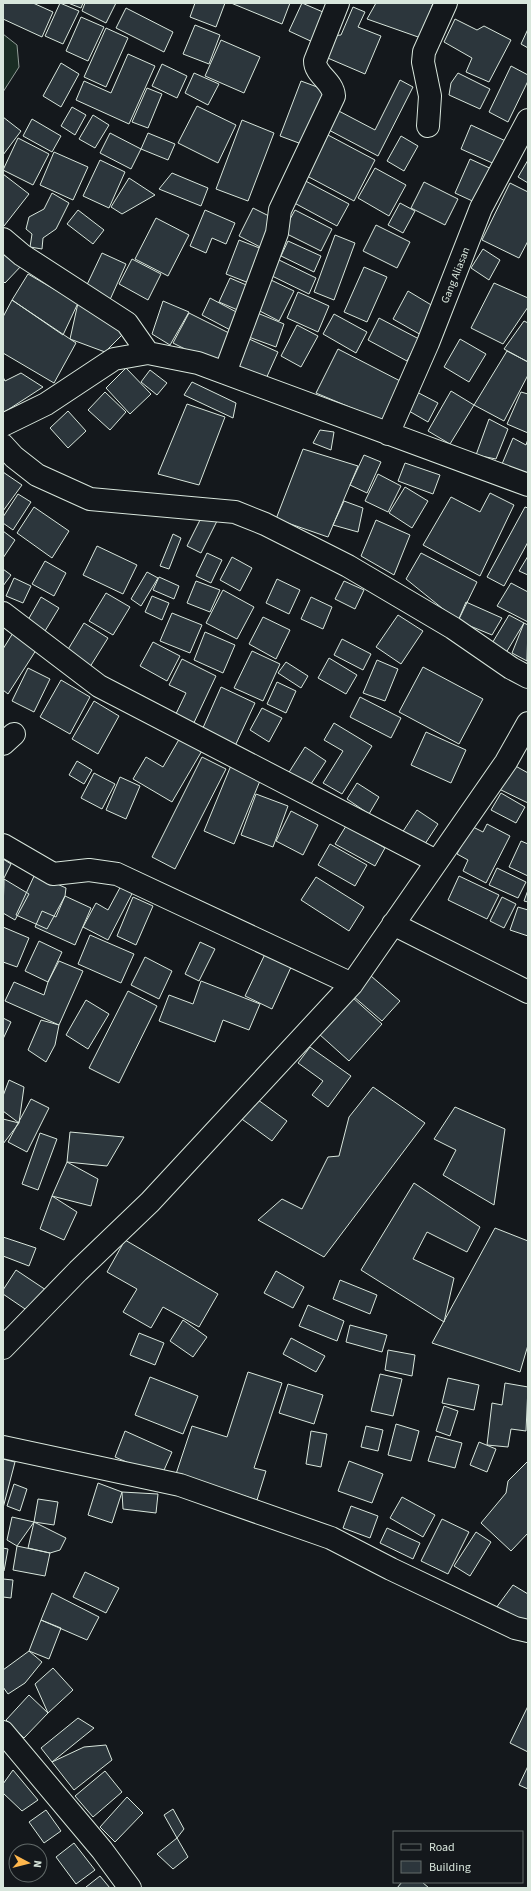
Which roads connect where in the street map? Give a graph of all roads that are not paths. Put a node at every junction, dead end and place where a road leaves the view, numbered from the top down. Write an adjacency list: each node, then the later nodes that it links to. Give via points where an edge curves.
1 (338, 3): 7 (street, via 315,61 316,67 332,86 334,96 280,210 277,233)
2 (446, 3): 4 (street, via 424,52 423,62 430,96)
3 (528, 120): 9 (street, Gang Aliasan, via 482,208)
4 (428, 126)
5 (3, 239): 6 (street, via 22,255 127,323)
6 (148, 353): 7 (street, via 198,363); 8 (street, via 114,359 46,404)
7 (225, 373): 9 (street)
8 (3, 425)
9 (388, 434): 11 (street)
10 (3, 445): 13 (street, via 36,475 90,499 235,512 265,524 348,566 453,628)
11 (528, 485)
12 (3, 613): 16 (street, via 99,686)
13 (528, 677)
14 (528, 723): 16 (street, via 506,762)
15 (3, 845): 18 (street, via 53,874 89,870 117,874)
16 (436, 861): 17 (street)
17 (393, 924): 18 (street); 19 (street)
18 (352, 984): 20 (street, via 150,1202)
19 (528, 992)
20 (3, 1348)
21 (3, 1447): 22 (street, via 180,1485 278,1519 331,1538 398,1573 515,1628)
22 (528, 1631)
23 (3, 1732): 24 (street, via 102,1850)
24 (130, 1888)

